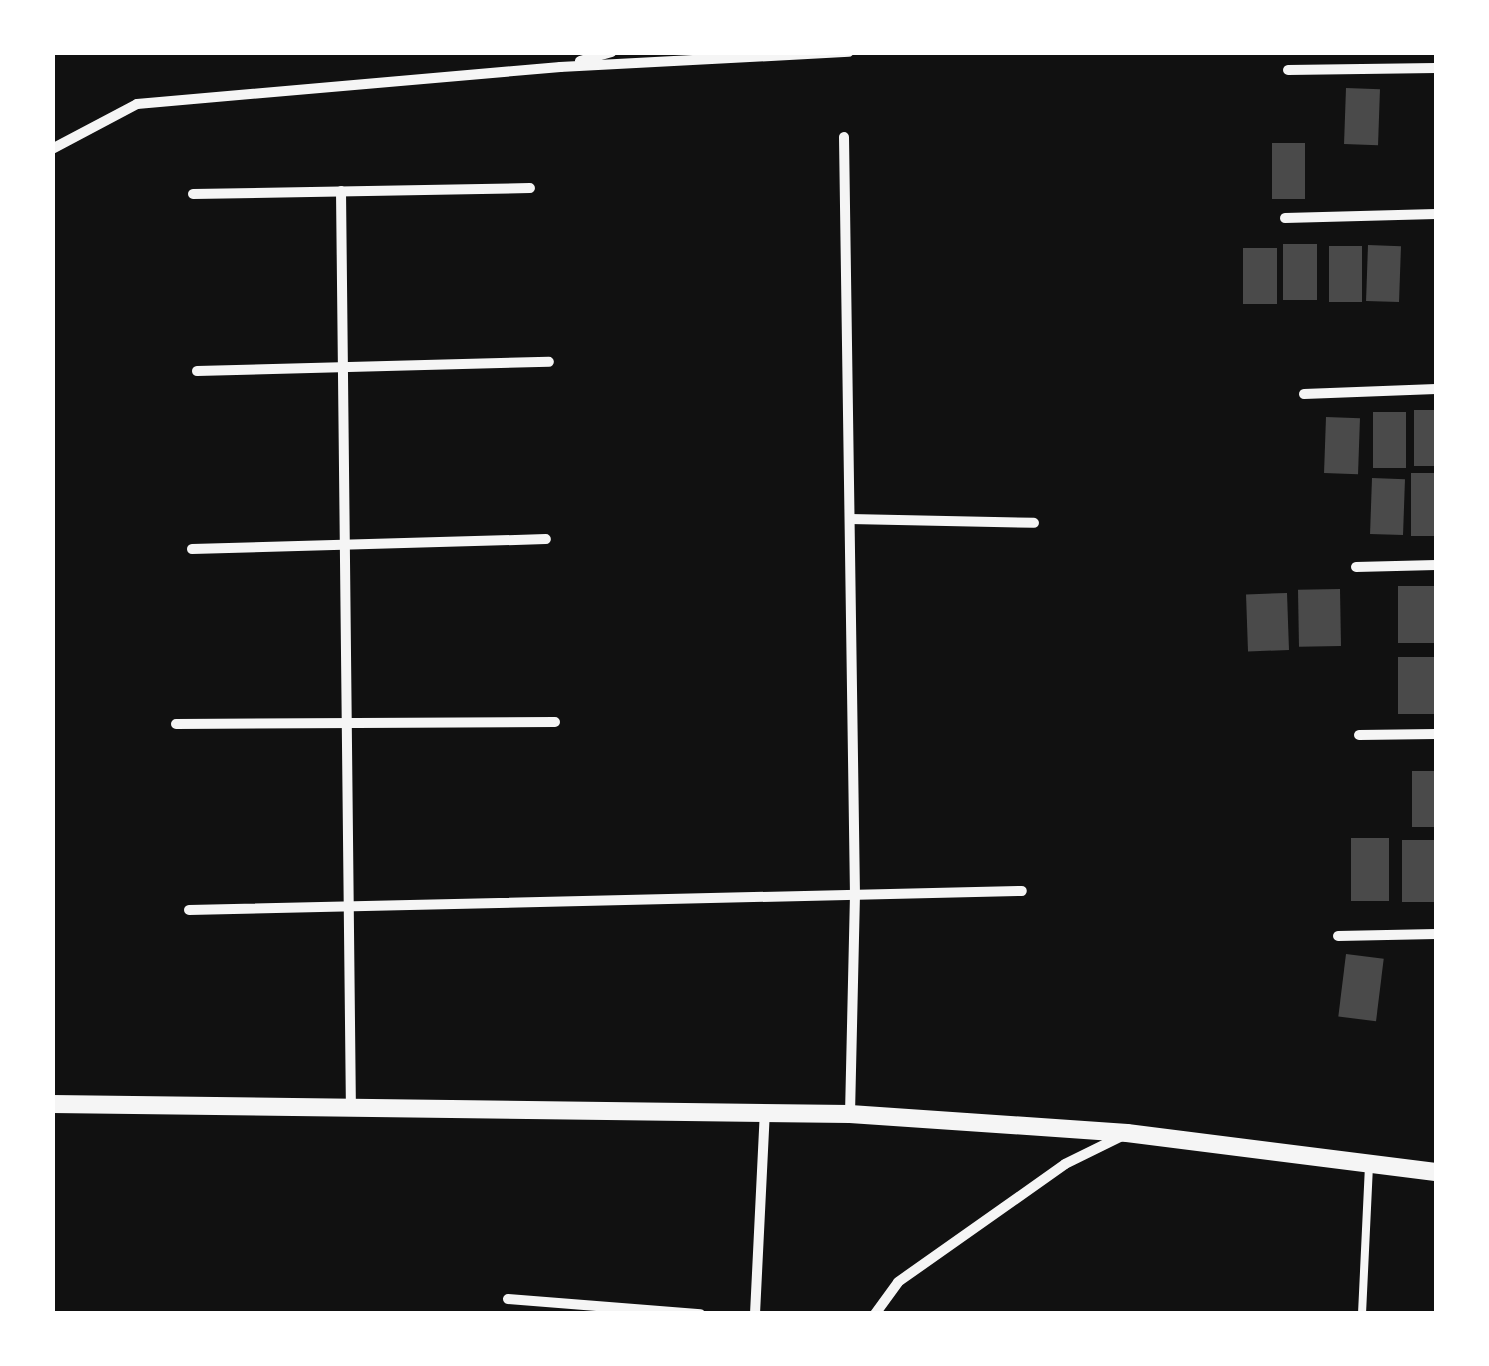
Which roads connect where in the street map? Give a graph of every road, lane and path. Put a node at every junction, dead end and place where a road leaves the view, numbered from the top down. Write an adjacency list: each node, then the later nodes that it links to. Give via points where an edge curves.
1 (612, 52): 3 (street)
2 (848, 52): 3 (street)
3 (560, 67): 7 (street, via 137,104)
4 (1436, 68): 5 (street)
5 (1288, 70)
6 (844, 137): 18 (street)
7 (52, 150)
8 (530, 188): 9 (street)
9 (340, 192): 10 (street); 14 (street)
10 (193, 194)
11 (1436, 214): 12 (street)
12 (1284, 218)
13 (548, 362): 14 (street)
14 (342, 367): 15 (street); 21 (street)
15 (197, 371)
16 (1436, 390): 17 (street)
17 (1304, 394)
18 (850, 519): 19 (street); 31 (street)
19 (1034, 522)
20 (546, 539): 21 (street)
21 (345, 545): 22 (street); 26 (street)
22 (192, 549)
23 (1436, 565): 24 (street)
24 (1356, 567)
25 (555, 722): 26 (street)
26 (347, 723): 27 (street); 32 (street)
27 (176, 724)
28 (1436, 734): 29 (street)
29 (1359, 735)
30 (1022, 891): 31 (street)
31 (855, 894): 32 (street); 39 (street)
32 (349, 906): 33 (street); 37 (street)
33 (189, 910)
34 (1436, 934): 35 (street)
35 (1338, 936)
36 (52, 1104): 37 (street)
37 (352, 1110): 38 (street)
38 (766, 1110): 39 (street); 45 (street)
39 (850, 1114): 40 (street)
40 (1127, 1133): 41 (street); 46 (street, via 1065,1164 898,1282)
41 (1369, 1163): 42 (street); 47 (lane)
42 (1436, 1172)
43 (508, 1299): 44 (street)
44 (700, 1314)
45 (756, 1314)
46 (875, 1314)
47 (1362, 1314)

